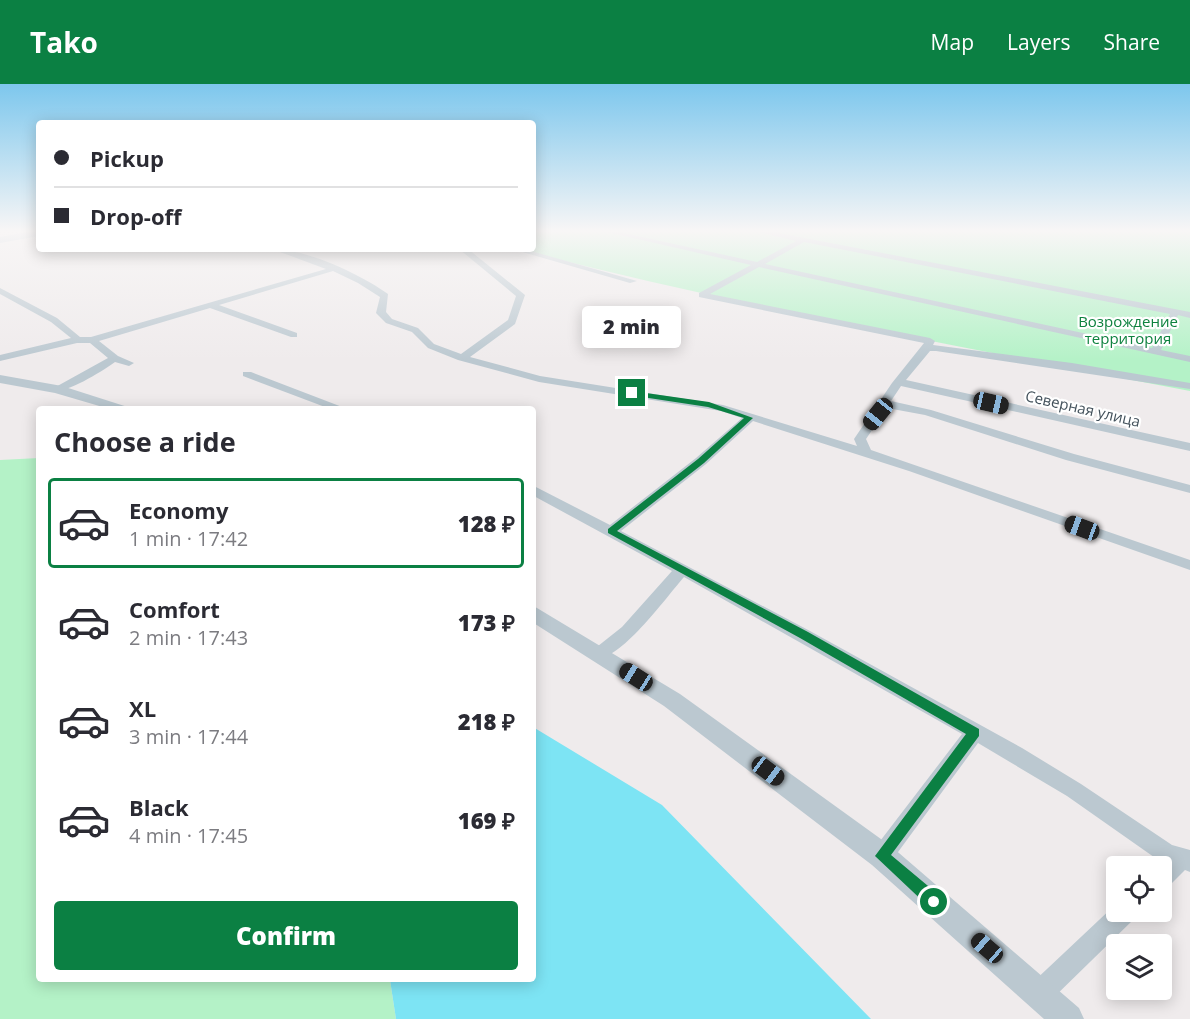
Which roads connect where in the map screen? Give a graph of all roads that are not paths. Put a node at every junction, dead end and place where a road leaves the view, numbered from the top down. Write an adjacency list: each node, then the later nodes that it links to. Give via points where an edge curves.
1 (318, 274): 10 (street)
2 (344, 274): 20 (street, via 385,296 381,313 384,318 416,330 431,346)
3 (493, 274): 20 (street, via 521,296 515,304 515,316)
4 (606, 274): 8 (street)
5 (740, 274): 16 (street, via 702,295 930,341)
6 (801, 274): 17 (street)
7 (977, 274): 11 (street)
8 (633, 281)
9 (0, 291): 14 (street, via 57,323)
10 (213, 306): 13 (street); 15 (street)
11 (1175, 312): 12 (street); 17 (street)
12 (1190, 315)
13 (294, 335)
14 (76, 340): 15 (street); 18 (street)
15 (92, 340): 19 (street)
16 (927, 348): 25 (street); 26 (street, via 951,348)
17 (1155, 352): 21 (street)
18 (0, 358)
19 (114, 358): 22 (street); 27 (street)
20 (462, 358): 31 (street, via 539,379 709,405)
21 (1190, 359)
22 (129, 363)
23 (247, 375): 30 (street)
24 (0, 379): 27 (street)
25 (900, 382): 28 (street); 32 (street, Северная улица)
26 (1190, 386)
27 (57, 389): 29 (street)
28 (886, 404): 33 (street, via 860,439); 34 (street, via 927,412 1070,457)
29 (116, 406)
30 (334, 406)
31 (749, 418): 33 (street); 36 (street)
32 (1190, 447)
33 (866, 453): 37 (street)
34 (1190, 489)
35 (536, 491): 36 (street)
36 (611, 531): 38 (street)
37 (1190, 565)
38 (681, 570): 40 (street, via 628,631); 41 (street)
39 (536, 615): 40 (street)
40 (598, 654): 42 (street, via 672,700)
41 (974, 733): 42 (street); 43 (street, via 1074,790 1166,854)
42 (882, 856): 46 (street)
43 (1186, 859): 44 (street)
44 (1172, 870)
45 (1115, 922): 46 (street)
46 (1039, 994): 47 (street)
47 (1068, 1019)

